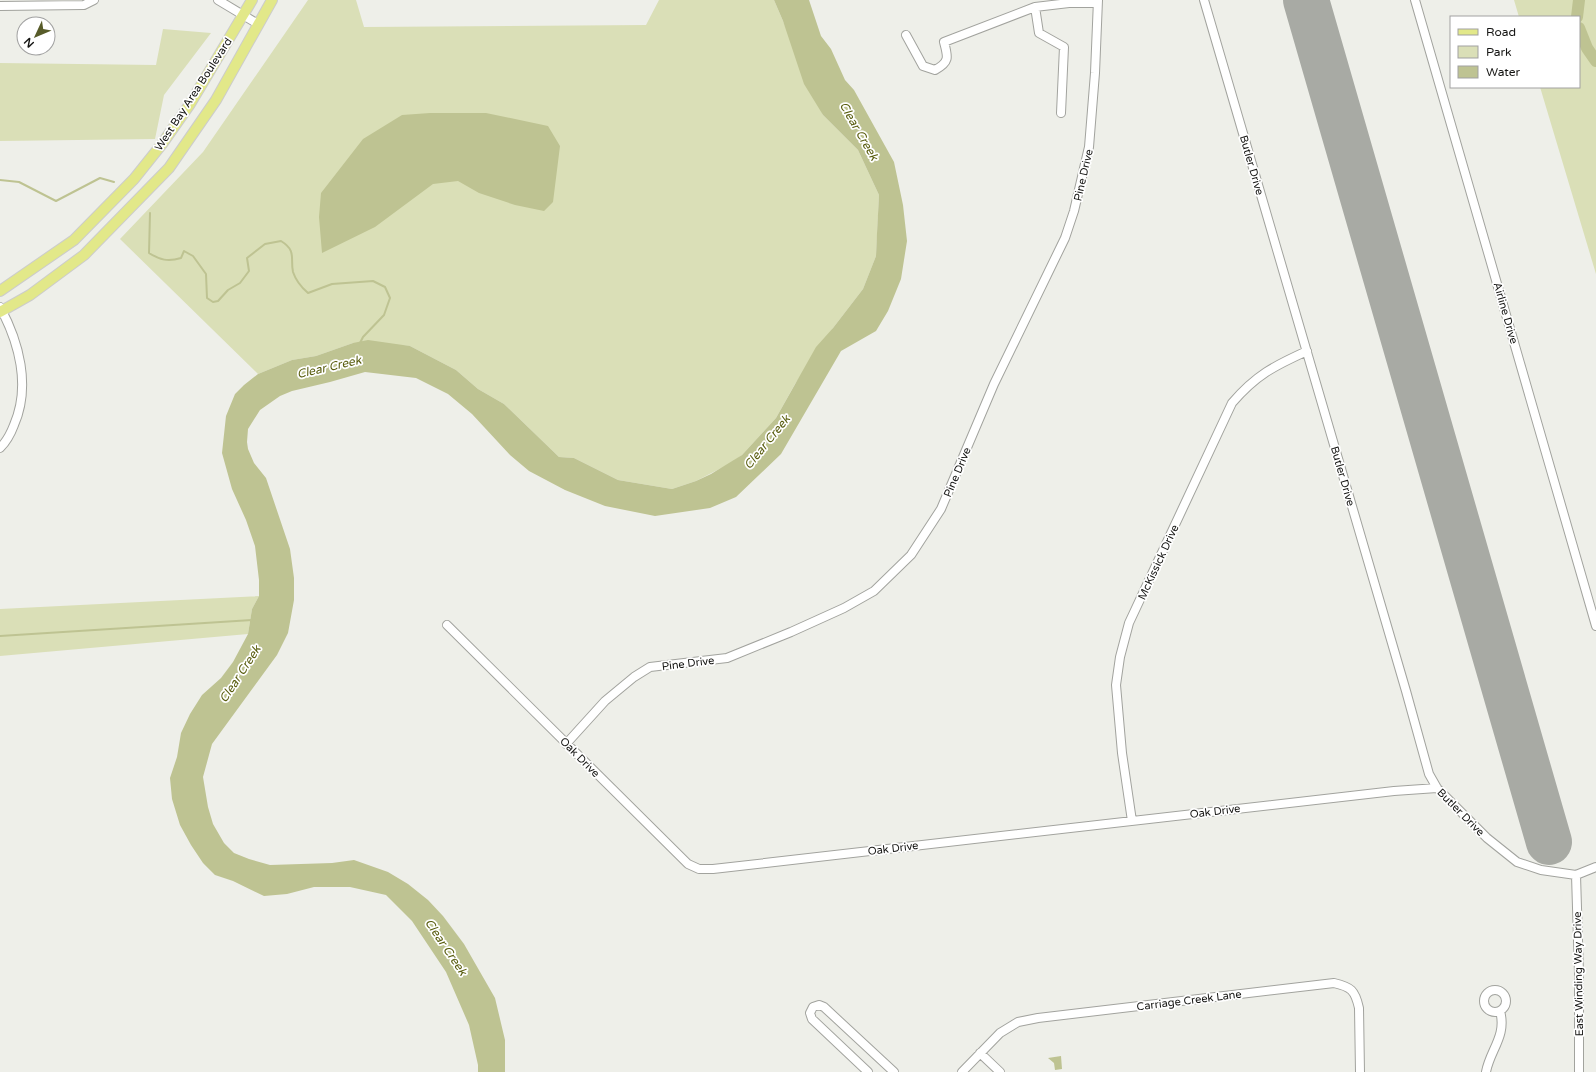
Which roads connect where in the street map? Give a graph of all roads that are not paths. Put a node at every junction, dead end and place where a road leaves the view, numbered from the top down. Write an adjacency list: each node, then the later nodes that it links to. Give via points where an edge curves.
1 (94, 0): 8 (street, via 84,5)
2 (218, 0): 10 (street)
3 (252, 0): 10 (main road, West Bay Area Boulevard)
4 (272, 0): 11 (main road, West Bay Area Boulevard)
5 (1204, 0): 16 (street, Butler Drive)
6 (1415, 0): 19 (street, Airline Drive)
7 (1098, 1): 9 (street); 20 (street, Pine Drive, via 1089,147 1065,238 994,384 941,508 912,555 874,591 791,632 727,658 650,667 634,676 605,700)
8 (0, 6)
9 (1036, 7): 12 (street, via 944,42 948,56 944,65 935,70 923,66); 13 (street, via 1039,33 1064,47)
10 (244, 15): 11 (street); 14 (main road, West Bay Area Boulevard, via 190,104 134,179 74,240)
11 (258, 24): 15 (main road, West Bay Area Boulevard, via 216,100 169,168 84,255 30,295)
12 (906, 35)
13 (1060, 113)
14 (0, 291)
15 (1, 310): 17 (street, via 12,332 22,378 22,397 11,432)
16 (1307, 351): 21 (street, Butler Drive, via 1429,774); 22 (street, McKissick Drive, via 1256,378 1232,402 1129,622 1116,685)
17 (0, 448)
18 (447, 625): 20 (street, Oak Drive)
19 (1596, 626)
20 (566, 744): 22 (street, Oak Drive, via 688,864 699,869)
21 (1437, 788): 22 (street, Oak Drive); 24 (street, Butler Drive, via 1487,838 1516,862 1541,870)
22 (1132, 821)
23 (1596, 867): 24 (street)
24 (1576, 875): 33 (street, East Winding Way Drive)
25 (1500, 1011): 32 (street, via 1503,1022 1498,1043)
26 (980, 1053): 29 (street, Carriage Creek Lane); 30 (street); 31 (street, Carriage Creek Lane, via 1009,1027 1018,1022 1038,1018 1334,983 1347,986 1356,998 1359,1008)
27 (868, 1072): 28 (street, via 812,1020 810,1013 814,1008 819,1005 824,1007)
28 (894, 1072)
29 (962, 1072)
30 (1000, 1072)
31 (1360, 1072)
32 (1486, 1072)
33 (1579, 1072)

